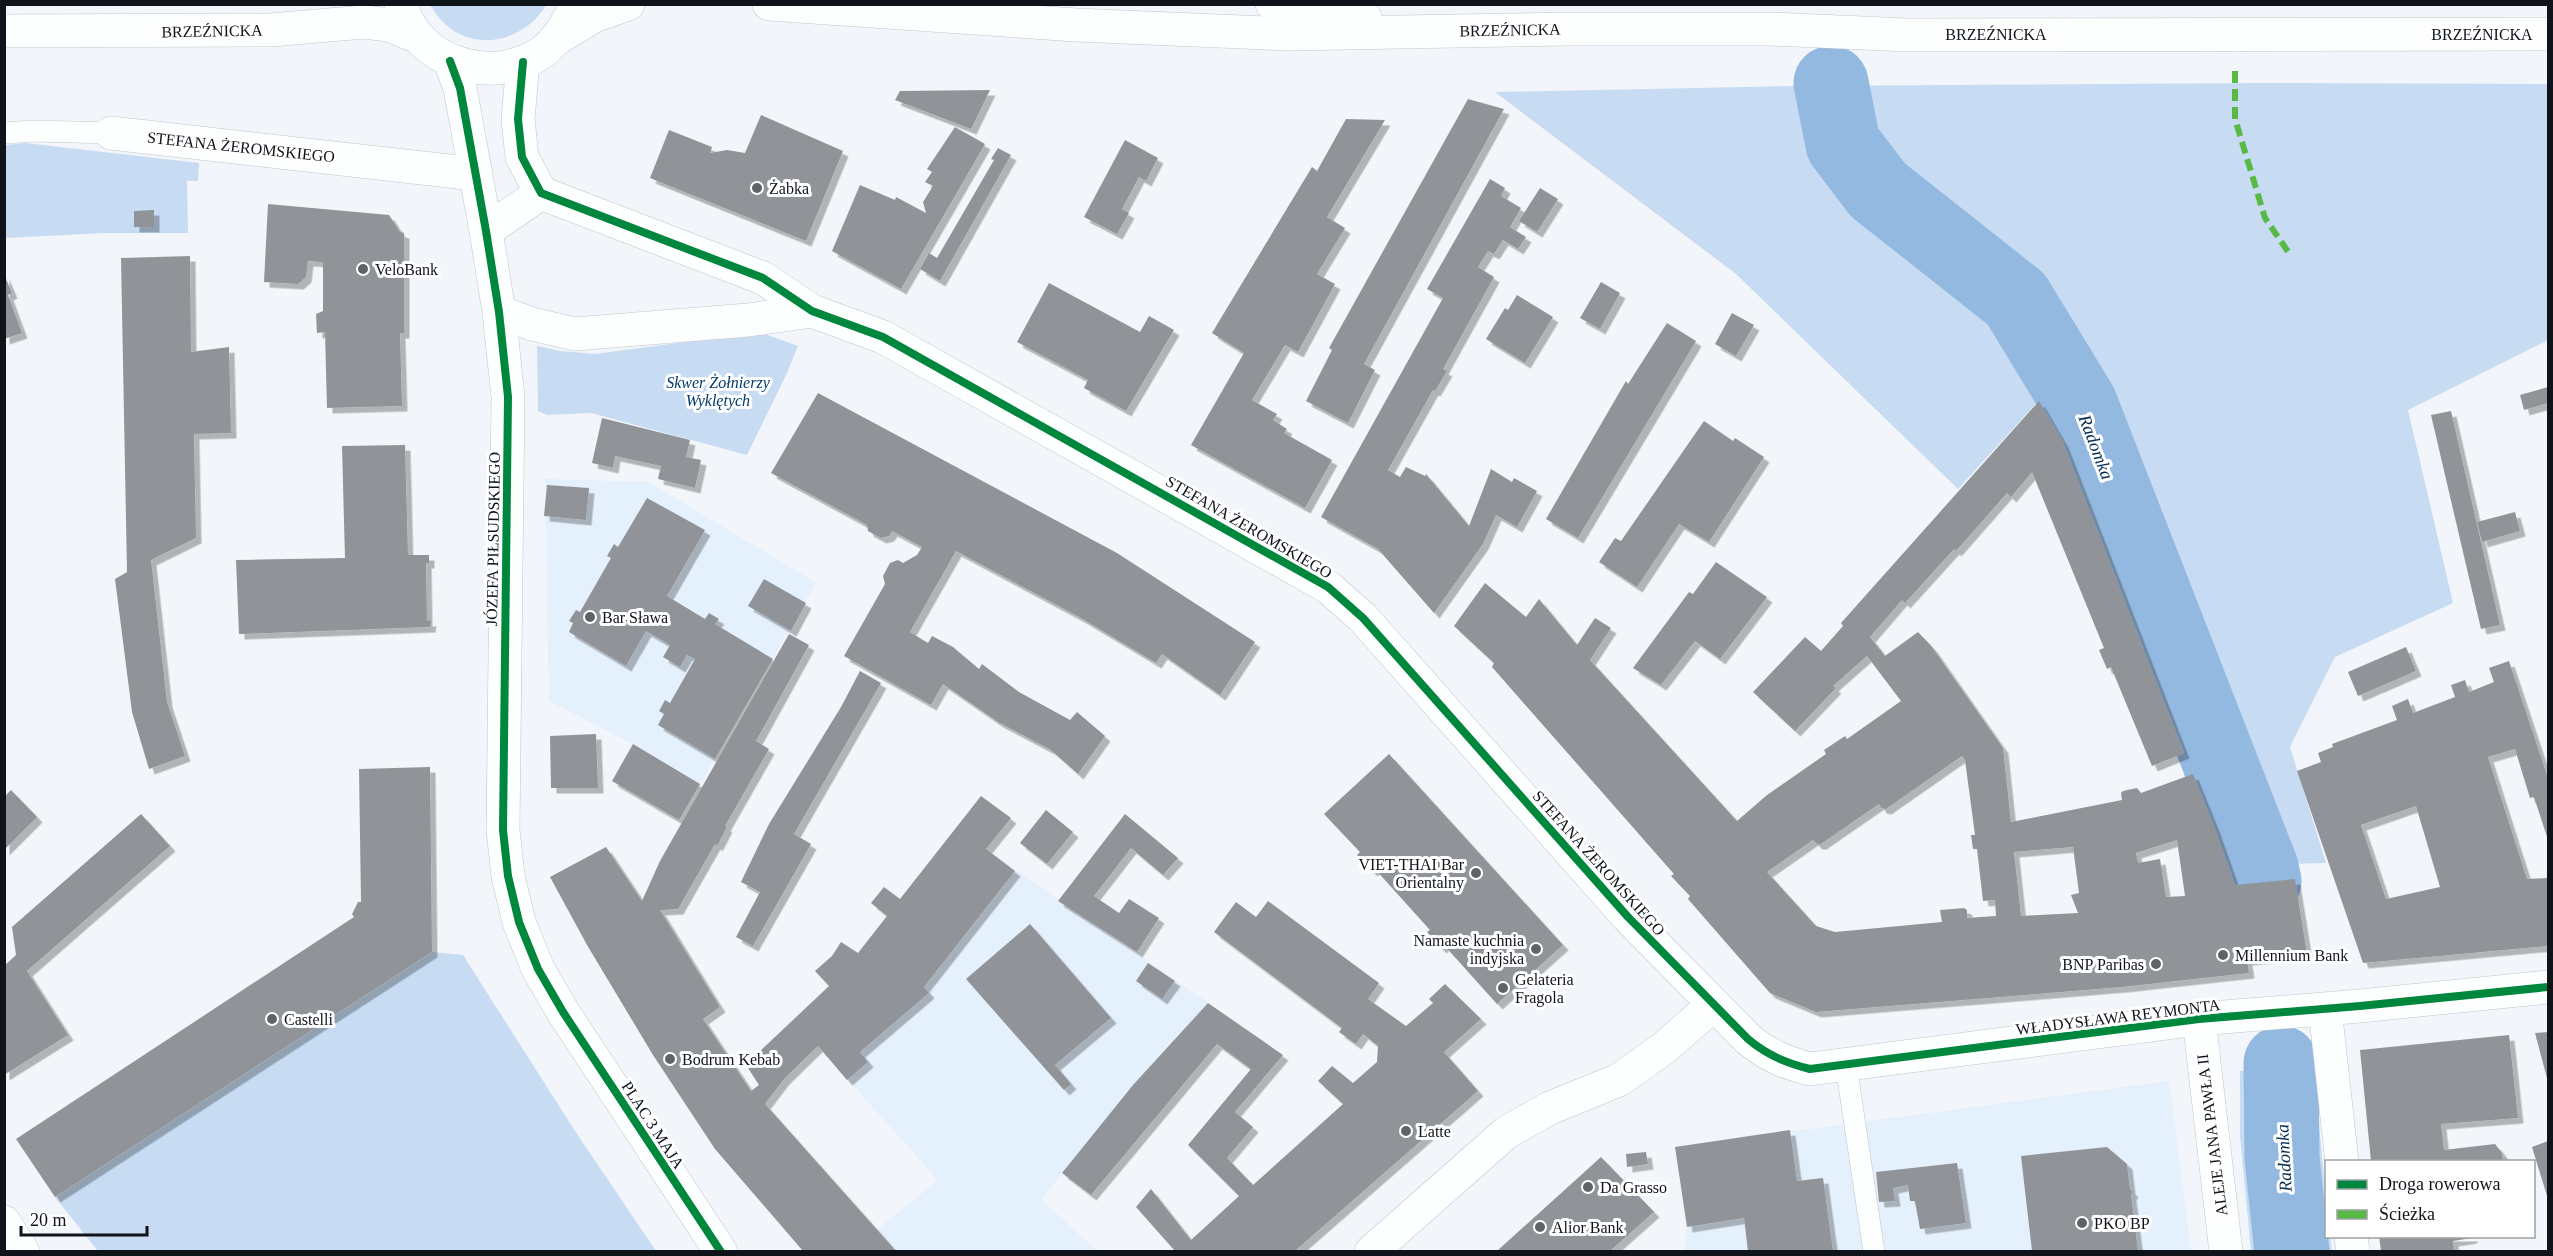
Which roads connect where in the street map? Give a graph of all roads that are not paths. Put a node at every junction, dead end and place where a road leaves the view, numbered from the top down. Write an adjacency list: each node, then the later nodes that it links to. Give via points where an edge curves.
1 (401, 4): 9 (street)
2 (576, 4): 10 (street)
3 (628, 4): 10 (street, via 594,16)
4 (769, 4): 6 (street, BRZEŹNICKA, via 1277,34)
5 (1272, 4): 6 (street, BRZEŹNICKA)
6 (1444, 30): 8 (street, BRZEŹNICKA, via 1771,29 1907,35)
7 (4, 32): 9 (street, BRZEŹNICKA, via 271,30 364,22 388,25)
8 (2548, 34)
9 (417, 37): 11 (street)
10 (556, 39): 12 (street)
11 (450, 61): 12 (street, via 474,68); 15 (street, JÓZEFA PIŁSUDSKIEGO, via 460,88)
12 (523, 63): 16 (street, via 518,119 522,157)
13 (4, 133): 14 (lane, STEFANA ŻEROMSKIEGO)
14 (111, 134): 15 (street, STEFANA ŻEROMSKIEGO)
15 (476, 174): 17 (street, JÓZEFA PIŁSUDSKIEGO)
16 (541, 193): 17 (street); 18 (street, via 763,278)
17 (486, 231): 19 (street, JÓZEFA PIŁSUDSKIEGO)
18 (812, 311): 19 (street, via 576,334); 21 (street, STEFANA ŻEROMSKIEGO, via 883,337 1328,587 1363,618 1628,917)
19 (499, 312): 23 (street, JÓZEFA PIŁSUDSKIEGO, via 508,397 503,830 519,922 538,969)
20 (2548, 987): 22 (street, WŁADYSŁAWA REYMONTA)
21 (1713, 1005): 25 (street, WŁADYSŁAWA REYMONTA, via 1763,1051 1784,1062 1810,1069); 30 (street, via 1664,1048 1619,1080 1550,1108 1507,1132)
22 (2325, 1009): 24 (street, WŁADYSŁAWA REYMONTA); 26 (street)
23 (563, 1012): 29 (street, PLAC 3 MAJA)
24 (2199, 1019): 25 (street, WŁADYSŁAWA REYMONTA); 32 (street, ALEJE JANA PAWŁA II)
25 (1846, 1065): 31 (lane)
26 (2343, 1160)
27 (4, 1222): 28 (street)
28 (23, 1251)
29 (721, 1251)
30 (1371, 1251)
31 (1874, 1251)
32 (2226, 1251)

